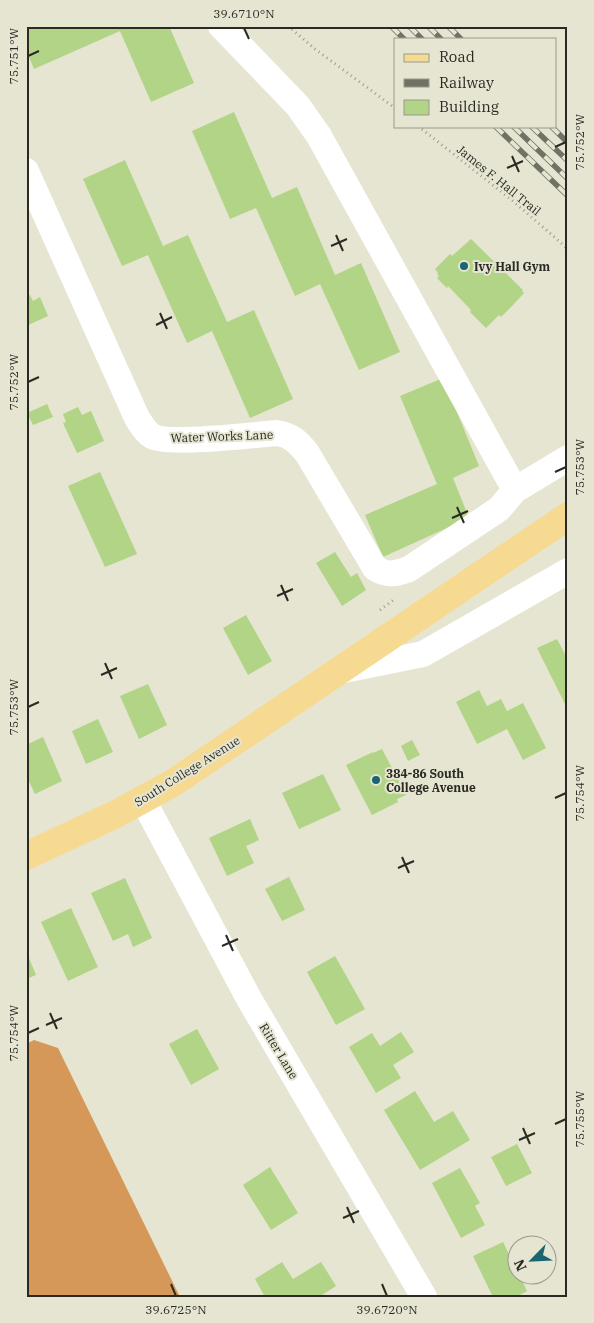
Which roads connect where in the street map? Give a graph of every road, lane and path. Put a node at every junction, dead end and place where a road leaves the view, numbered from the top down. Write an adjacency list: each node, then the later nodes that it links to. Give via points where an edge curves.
1 (221, 26): 9 (street, via 298,106 320,136)
2 (288, 26): 3 (path)
3 (394, 107)
4 (421, 128): 7 (path, James F. Hall Trail)
5 (26, 171): 6 (street, Water Works Lane)
6 (37, 222): 9 (street, Water Works Lane, via 137,418 150,435 174,439 287,435 307,453 375,568 382,573 408,568 483,520)
7 (568, 249)
8 (568, 458): 9 (street, Water Works Lane)
9 (515, 490)
10 (560, 521): 12 (main road, South College Avenue)
11 (568, 571): 12 (street, South College Avenue, via 423,654)
12 (339, 671): 13 (main road, South College Avenue)
13 (143, 800): 14 (main road, South College Avenue); 15 (street, Ritter Lane, via 248,997)
14 (26, 856)
15 (424, 1297)

